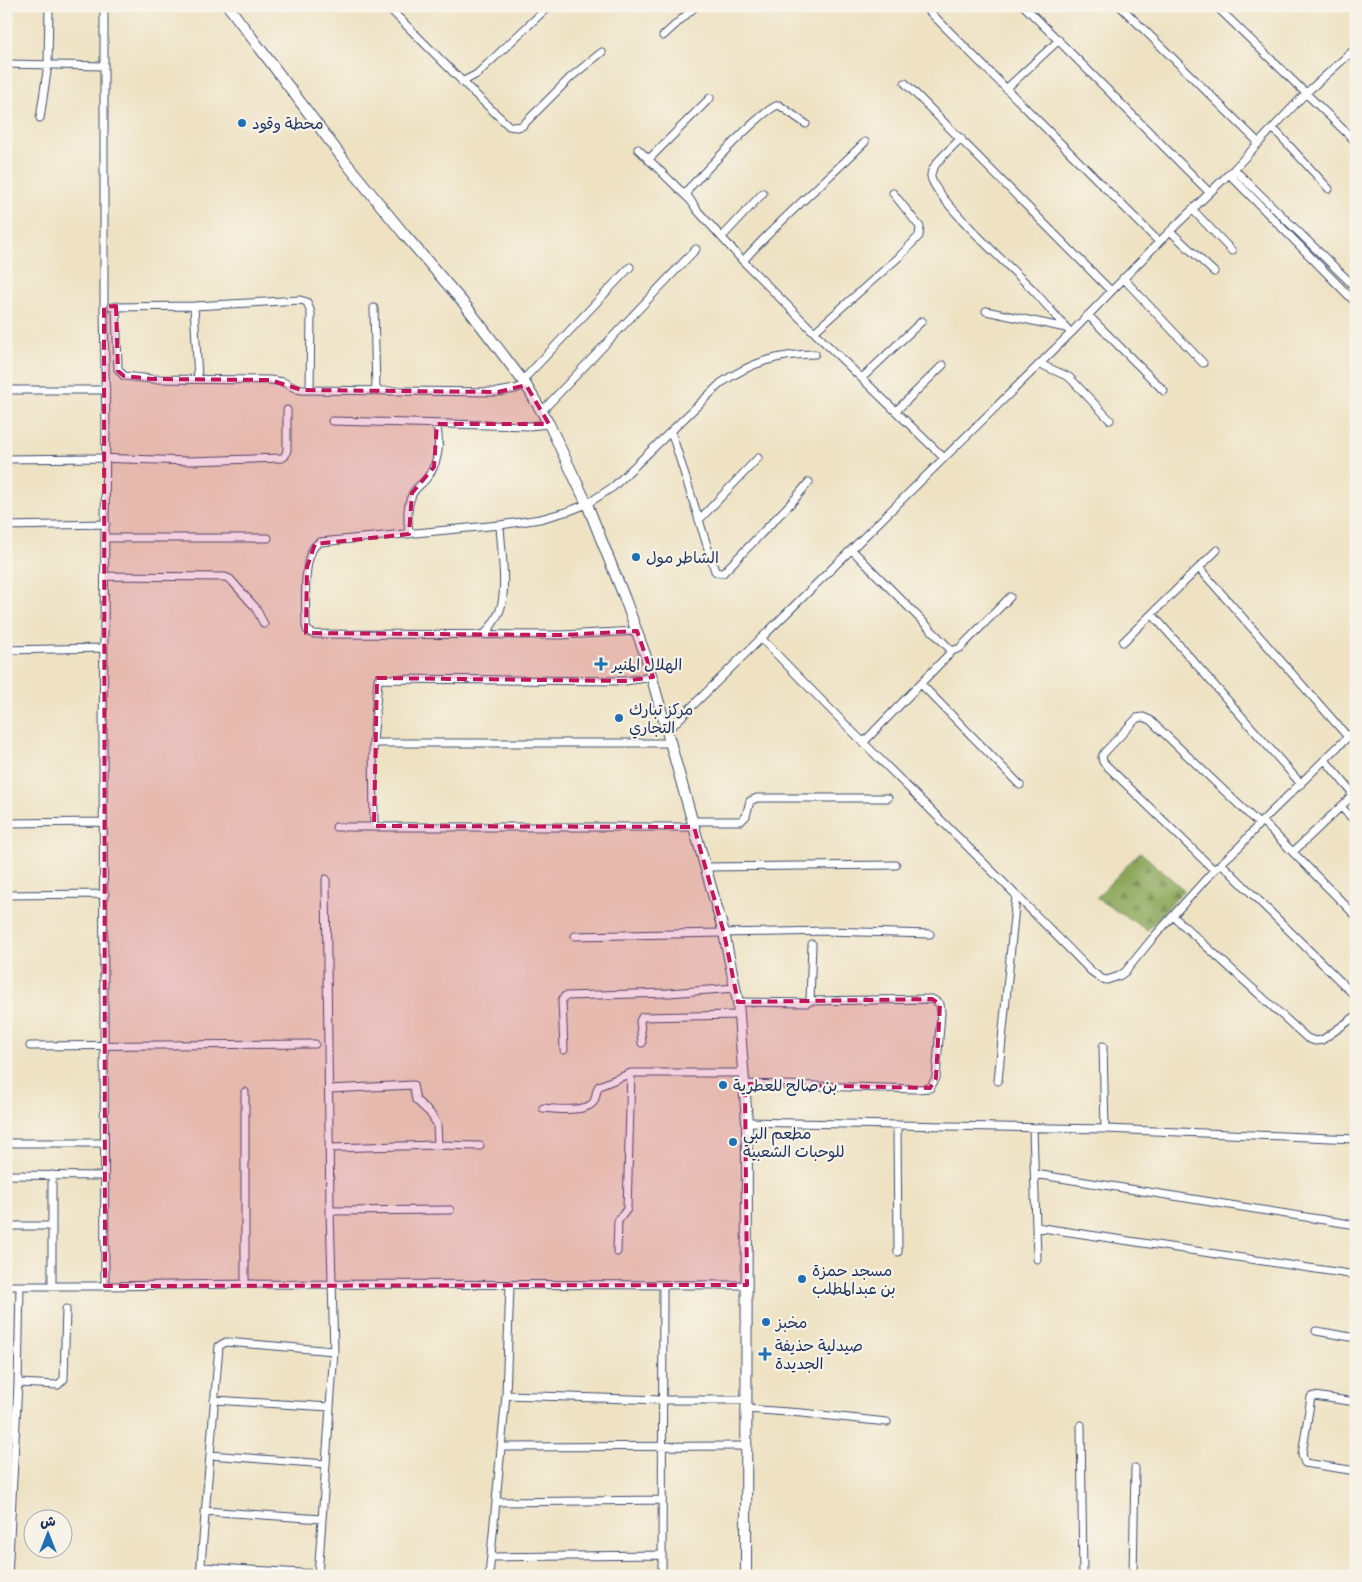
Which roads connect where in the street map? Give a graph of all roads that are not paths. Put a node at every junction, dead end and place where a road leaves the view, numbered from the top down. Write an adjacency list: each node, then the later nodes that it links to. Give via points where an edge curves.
1 (49, 6): 16 (street)
2 (104, 6): 17 (street)
3 (228, 6): 66 (main road, via 347,164 466,306)
4 (387, 6): 18 (street)
5 (548, 6): 18 (street, via 476,74)
6 (696, 6): 11 (street)
7 (924, 6): 20 (street)
8 (1024, 6): 12 (street)
9 (1120, 6): 28 (street)
10 (1216, 6): 21 (street)
11 (663, 36)
12 (1059, 40): 20 (street); 34 (street)
13 (1356, 48): 21 (street)
14 (602, 52): 18 (street, via 519,127 508,126)
15 (6, 64): 16 (street)
16 (48, 65): 17 (street); 23 (street)
17 (104, 66): 53 (street)
18 (462, 82)
19 (905, 83): 26 (street)
20 (1007, 88): 41 (street)
21 (1305, 94): 25 (street); 29 (street)
22 (710, 98): 31 (street)
23 (40, 118)
24 (806, 124): 37 (street, via 779,105 768,110 689,188 686,192)
25 (1273, 128): 28 (street); 33 (street)
26 (961, 138): 49 (street); 58 (street, via 933,167 930,175 936,191 1035,292)
27 (865, 142): 44 (street)
28 (1259, 142): 32 (street)
29 (1356, 142)
30 (638, 149): 31 (street)
31 (648, 160): 37 (street)
32 (1232, 172): 34 (street); 48 (street); 50 (street)
33 (1329, 189)
34 (1209, 192): 38 (street)
35 (894, 193): 59 (street, via 920,227 919,236)
36 (763, 194): 40 (street)
37 (691, 202): 40 (street)
38 (1192, 209): 39 (street); 43 (street)
39 (1170, 231): 41 (street); 46 (street)
40 (722, 237): 44 (street)
41 (1159, 242): 47 (street)
42 (696, 250): 73 (street)
43 (1232, 251)
44 (743, 261): 59 (street)
45 (630, 267): 66 (street)
46 (1214, 272)
47 (1123, 278): 49 (street); 61 (street)
48 (1355, 286)
49 (1111, 291): 56 (street)
50 (1356, 303)
51 (116, 306): 52 (street); 53 (street); 65 (street, via 118,369 124,376)
52 (194, 306): 65 (street); 69 (street, via 307,302 311,313)
53 (104, 307): 68 (street)
54 (374, 308): 70 (street)
55 (986, 311): 58 (street)
56 (1088, 316): 58 (street); 71 (street)
57 (922, 321): 64 (street)
58 (1068, 331): 62 (street)
59 (814, 332): 64 (street)
60 (815, 354): 79 (street, via 775,357 736,372 721,382)
61 (1203, 363)
62 (1040, 364): 75 (street, via 1069,376); 82 (street)
63 (943, 365): 74 (street)
64 (862, 378): 74 (street)
65 (198, 379): 69 (street, via 270,380)
66 (524, 383): 70 (street, via 516,390 498,392); 73 (main road)
67 (6, 390): 68 (street)
68 (106, 390): 80 (street)
69 (310, 390): 70 (street)
70 (376, 390)
71 (1164, 391)
72 (287, 410): 80 (street, via 287,450 284,457 190,461)
73 (542, 411): 78 (main road)
74 (896, 411): 82 (street)
75 (1110, 420)
76 (332, 421): 77 (street)
77 (436, 424): 78 (street); 90 (street, via 439,446 436,462 410,498)
78 (549, 424): 85 (main road)
79 (670, 432): 85 (street, via 613,487); 86 (street)
80 (106, 458): 83 (street); 87 (street)
81 (758, 458): 86 (street)
82 (944, 458): 93 (street)
83 (6, 459)
84 (809, 482): 86 (street, via 721,573 715,571)
85 (587, 504): 88 (street, via 540,518); 100 (main road)
86 (699, 520)
87 (106, 524): 89 (street); 91 (street)
88 (500, 525): 90 (street); 101 (street, via 504,594 495,620)
89 (6, 526)
90 (409, 534): 101 (street, via 320,542 314,546 307,567 307,630 320,635)
91 (106, 538): 92 (street); 96 (street)
92 (268, 538)
93 (852, 550): 102 (street); 106 (street)
94 (1217, 550): 95 (street)
95 (1199, 568): 98 (street); 111 (street)
96 (105, 576): 99 (street, via 225,576 255,607); 104 (street)
97 (1010, 597): 106 (street, via 960,648)
98 (1152, 614): 103 (street); 116 (street)
99 (264, 624)
100 (637, 631): 101 (street, via 562,635); 107 (main road)
101 (485, 634)
102 (761, 638): 110 (street); 113 (street)
103 (1123, 642)
104 (104, 648): 105 (street); 120 (street)
105 (6, 650)
106 (952, 651): 108 (street)
107 (653, 677): 110 (main road); 112 (street, via 625,681 378,679)
108 (921, 684): 113 (street); 117 (street)
109 (1356, 729): 111 (street)
110 (668, 730): 114 (main road)
111 (1348, 737): 115 (street)
112 (373, 743): 114 (street); 125 (street)
113 (863, 743): 135 (street)
114 (672, 744): 124 (main road)
115 (1325, 760): 116 (street); 119 (street, via 1352,792)
116 (1300, 784): 123 (street)
117 (1020, 785)
118 (888, 798): 124 (street, via 757,798 750,801 746,816 741,821)
119 (1341, 807): 121 (street); 127 (street)
120 (103, 822): 122 (street); 133 (street)
121 (1356, 822)
122 (6, 823)
123 (1260, 823): 127 (street); 128 (street); 131 (street, via 1150,720 1137,718 1104,753 1103,762)
124 (694, 824): 125 (street); 130 (main road)
125 (374, 826): 126 (street)
126 (336, 827)
127 (1293, 852): 137 (street)
128 (1221, 863): 131 (street); 143 (street)
129 (896, 865): 130 (street)
130 (706, 867): 138 (main road)
131 (1214, 870): 136 (street)
132 (326, 879): 158 (street)
133 (105, 894): 134 (street); 151 (street)
134 (6, 895)
135 (1016, 896): 136 (street, via 1091,971 1108,980 1125,972); 156 (street)
136 (1173, 916): 147 (street, via 1307,1038 1315,1042 1322,1040)
137 (1356, 916)
138 (724, 933): 139 (street); 140 (street); 142 (main road)
139 (930, 934)
140 (575, 936)
141 (812, 944): 144 (street)
142 (736, 988): 145 (main road); 153 (street, via 565,996 562,1000)
143 (1356, 997)
144 (810, 1001): 145 (street); 157 (street, via 932,999 940,1004 936,1078 930,1088)
145 (738, 1002): 146 (main road)
146 (739, 1015): 148 (street, via 642,1017); 155 (main road)
147 (1356, 1016)
148 (642, 1042)
149 (315, 1044): 151 (street)
150 (30, 1046): 151 (street)
151 (104, 1046): 167 (street)
152 (1103, 1046): 164 (street)
153 (564, 1050)
154 (631, 1073): 155 (street); 160 (street, via 599,1086 595,1101 590,1106 570,1110); 181 (street, via 627,1209 618,1221)
155 (744, 1073): 157 (main road)
156 (998, 1081)
157 (745, 1084): 161 (main road)
158 (329, 1089): 168 (street, via 413,1085 416,1100 437,1124); 170 (street)
159 (245, 1092): 185 (street)
160 (543, 1108)
161 (747, 1122): 162 (street); 189 (main road)
162 (897, 1125): 163 (street); 182 (street)
163 (1033, 1128): 164 (street); 171 (street)
164 (1104, 1129): 165 (street)
165 (1356, 1140)
166 (6, 1143): 167 (street)
167 (104, 1143): 174 (street)
168 (438, 1145): 169 (street); 170 (street)
169 (480, 1146)
170 (329, 1148): 176 (street)
171 (1034, 1174): 177 (street); 180 (street)
172 (6, 1175): 173 (street)
173 (52, 1175): 174 (street); 179 (street)
174 (104, 1176): 193 (street)
175 (450, 1210): 176 (street)
176 (330, 1211): 186 (street)
177 (1356, 1225)
178 (6, 1226): 179 (street)
179 (52, 1226): 192 (street)
180 (1036, 1227): 183 (street); 184 (street)
181 (617, 1252)
182 (898, 1252)
183 (1037, 1260)
184 (1356, 1275)
185 (245, 1284): 186 (street); 193 (street)
186 (333, 1284): 187 (street); 197 (street)
187 (510, 1285): 188 (street); 199 (street)
188 (663, 1285): 189 (street); 201 (street)
189 (747, 1285): 203 (main road)
190 (6, 1286): 191 (street)
191 (20, 1286): 192 (street); 198 (street)
192 (52, 1286): 193 (street)
193 (105, 1286)
194 (66, 1309): 198 (street, via 64,1379 58,1384)
195 (1316, 1331): 196 (street)
196 (1356, 1338)
197 (334, 1351): 200 (street, via 226,1342 218,1350); 204 (street)
198 (18, 1383): 222 (street)
199 (506, 1395): 201 (street); 208 (street)
200 (214, 1400): 204 (street); 210 (street)
201 (662, 1400): 203 (street); 209 (street)
202 (1356, 1402): 213 (street, via 1311,1397 1302,1455 1305,1462)
203 (746, 1405): 205 (street); 207 (main road)
204 (330, 1407): 211 (street)
205 (887, 1422)
206 (1081, 1424): 227 (street)
207 (746, 1446): 209 (street); 226 (main road)
208 (501, 1447): 209 (street); 215 (street)
209 (662, 1447): 214 (street)
210 (210, 1455): 211 (street); 216 (street)
211 (326, 1464): 217 (street)
212 (1135, 1468): 228 (street)
213 (1356, 1471)
214 (662, 1500): 215 (street); 218 (street)
215 (496, 1502): 219 (street)
216 (206, 1511): 217 (street); 220 (street)
217 (322, 1519): 221 (street)
218 (662, 1555): 219 (street); 225 (street)
219 (491, 1557): 224 (street)
220 (201, 1567): 221 (street); 223 (street)
221 (318, 1575)
222 (8, 1576)
223 (200, 1576)
224 (489, 1576)
225 (662, 1576)
226 (746, 1576)
227 (1083, 1576)
228 (1133, 1576)

